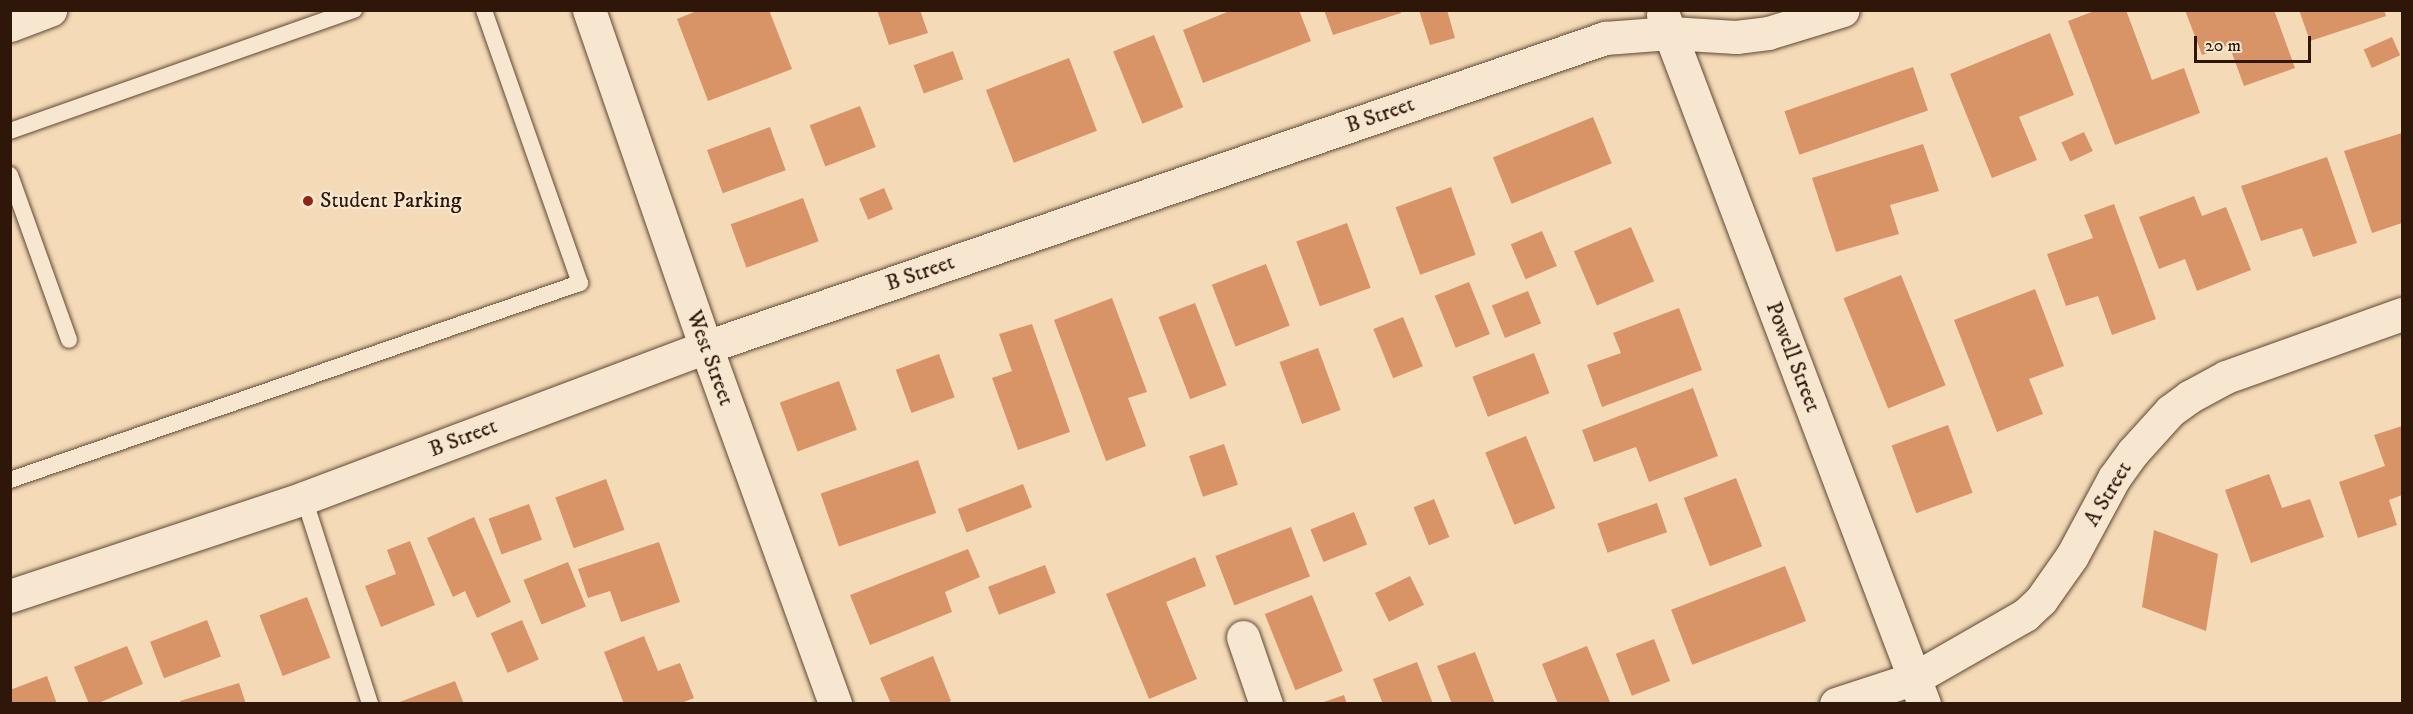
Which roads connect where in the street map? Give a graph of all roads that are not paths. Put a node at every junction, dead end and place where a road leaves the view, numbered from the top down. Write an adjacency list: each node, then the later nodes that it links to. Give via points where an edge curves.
1 (50, 10): 7 (street)
2 (354, 10): 8 (lane)
3 (484, 10): 13 (lane, via 580,283)
4 (589, 10): 12 (street, West Street)
5 (1843, 10): 6 (street, B Street, via 1768,33 1736,38)
6 (1666, 22): 12 (street, B Street, via 1605,38); 17 (street, Powell Street)
7 (10, 25)
8 (10, 131)
9 (10, 175): 11 (lane)
10 (2403, 314): 17 (street, A Street, via 2226,377 2170,411 2114,477 2073,556 2041,600)
11 (69, 340)
12 (706, 347): 14 (street, B Street); 19 (street, West Street)
13 (10, 480)
14 (304, 498): 15 (street, B Street); 18 (lane)
15 (10, 596)
16 (1243, 637): 20 (street)
17 (1919, 691): 21 (street, A Street)
18 (370, 704)
19 (835, 704)
20 (1266, 704)
21 (1836, 704)

